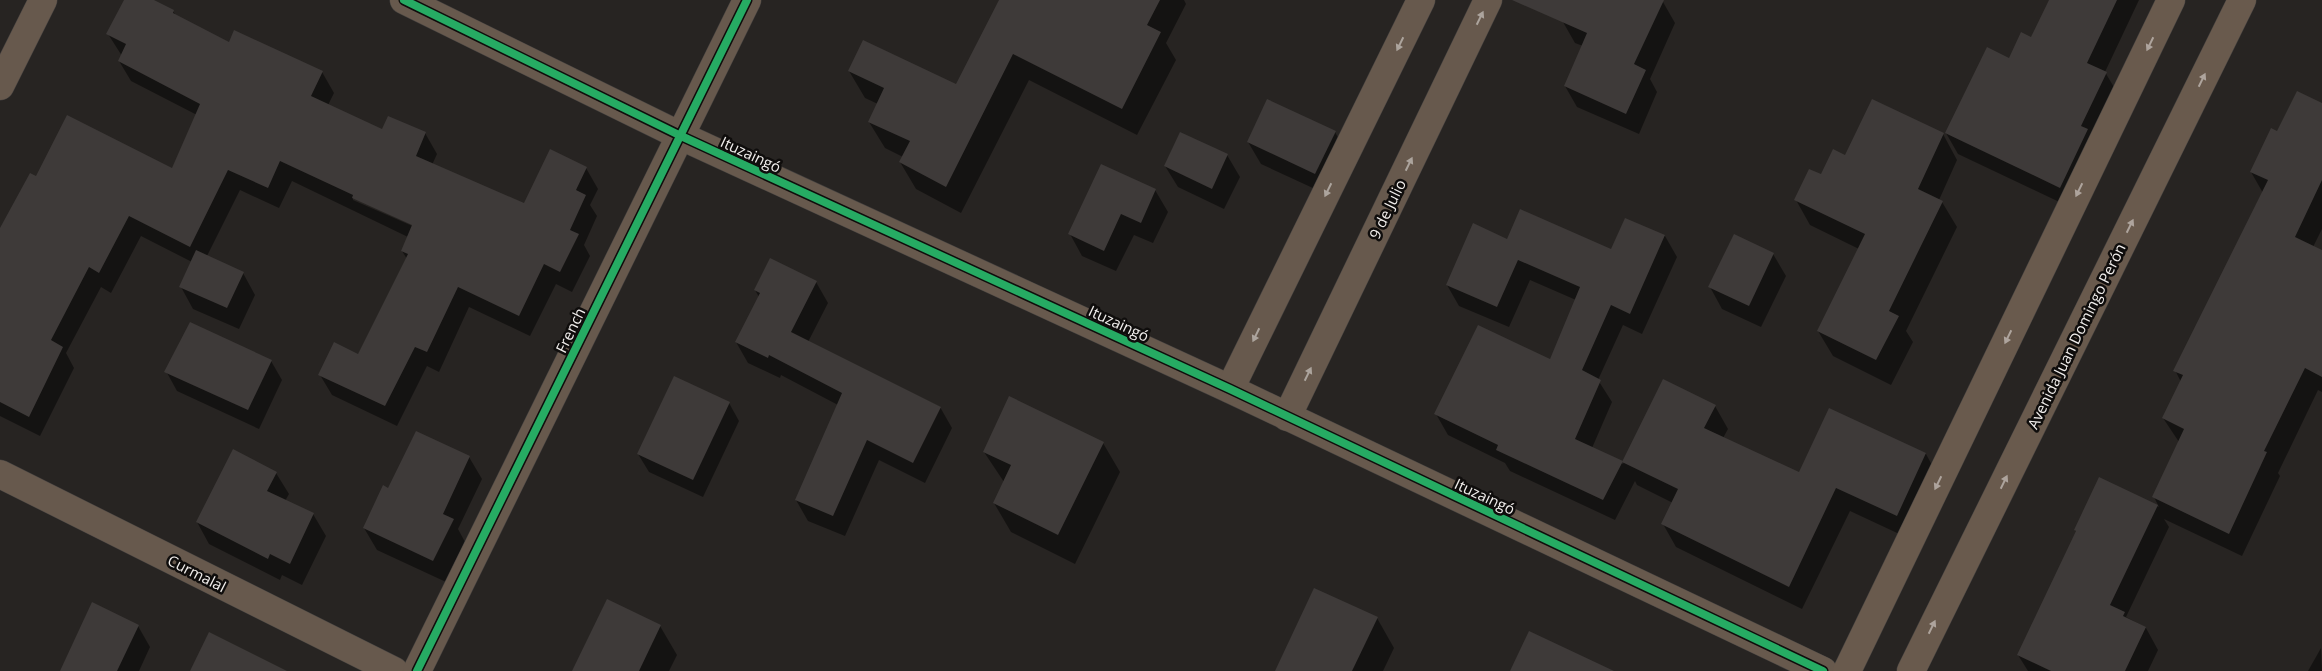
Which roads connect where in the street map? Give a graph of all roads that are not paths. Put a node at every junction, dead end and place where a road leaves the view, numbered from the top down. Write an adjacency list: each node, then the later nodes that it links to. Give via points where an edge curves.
1 (43, 0): 8 (street)
2 (404, 0): 9 (street, Ituzaingó)
3 (747, 0): 9 (street, French)
4 (1421, 0): 10 (street, one-way to 10)
5 (1488, 0): 11 (street, 9 de Julio, one-way to 5)
6 (2171, 0): 16 (main road, one-way to 16)
7 (2242, 0): 17 (main road, Avenida Juan Domingo Perón, one-way to 7)
8 (0, 86)
9 (681, 136): 10 (street, Ituzaingó); 14 (street, French)
10 (1230, 389): 11 (street, Ituzaingó)
11 (1287, 418): 15 (street, Ituzaingó)
12 (0, 474): 13 (street, Curmalal)
13 (394, 671)
14 (417, 671)
15 (1823, 671)
16 (1847, 671)
17 (1911, 671)

